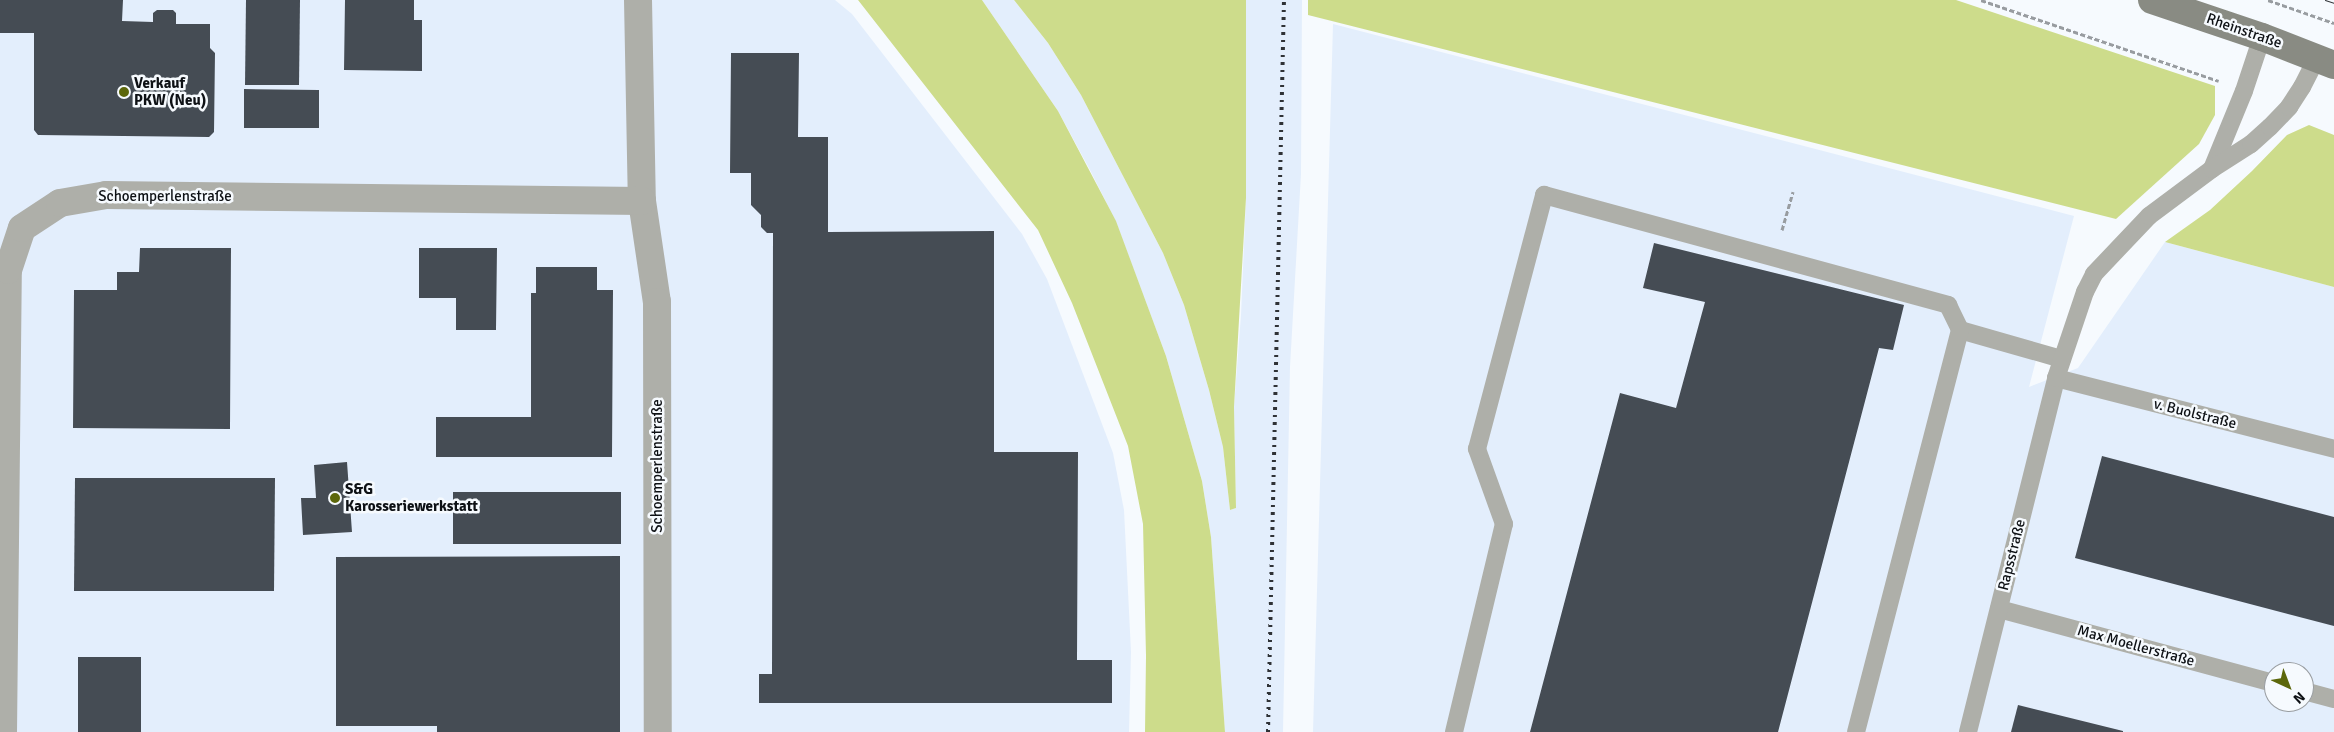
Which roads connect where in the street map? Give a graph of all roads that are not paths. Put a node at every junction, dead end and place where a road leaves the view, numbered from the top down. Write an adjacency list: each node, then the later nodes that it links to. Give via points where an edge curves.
1 (638, 0): 6 (street, Schoemperlenstraße)
2 (2152, 0): 3 (main road, Rheinstraße)
3 (2262, 37): 4 (main road, Rheinstraße); 5 (lane)
4 (2326, 61): 5 (lane, Rapsstraße, via 2270,127 2251,144)
5 (2212, 169): 8 (lane, Rapsstraße, via 2149,216 2094,274 2084,292)
6 (642, 201): 15 (street, Schoemperlenstraße, via 106,195 60,203 22,228 8,270); 16 (street, Schoemperlenstraße, via 657,302)
7 (1960, 330): 8 (lane); 17 (lane, via 1948,305 1544,195 1477,449 1504,524); 18 (lane)
8 (2062, 359): 9 (lane, Rapsstraße)
9 (2056, 378): 10 (lane, v. Buolstraße); 11 (lane, Rapsstraße)
10 (2334, 449)
11 (1999, 609): 12 (lane, Max Moellerstraße); 19 (lane, Rapsstraße)
12 (2264, 679)
13 (2314, 694): 14 (lane)
14 (2334, 699)
15 (3, 732)
16 (658, 732)
17 (1454, 732)
18 (1856, 732)
19 (1968, 732)

